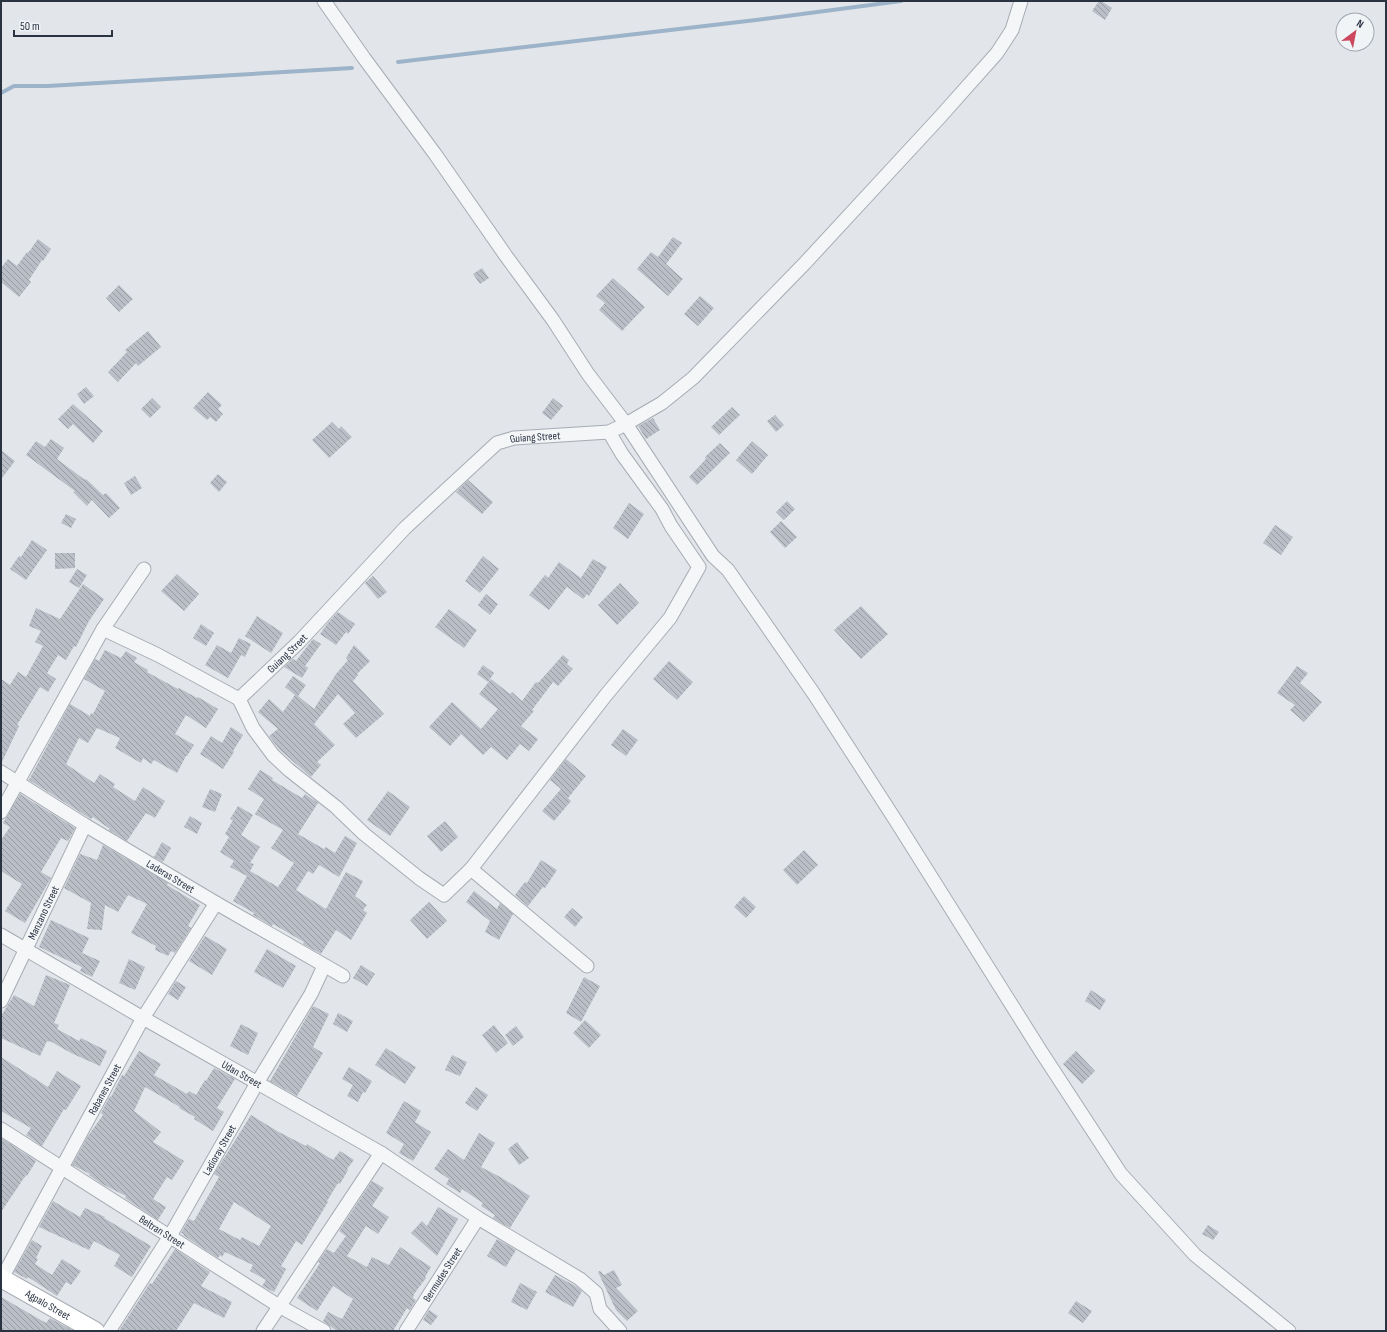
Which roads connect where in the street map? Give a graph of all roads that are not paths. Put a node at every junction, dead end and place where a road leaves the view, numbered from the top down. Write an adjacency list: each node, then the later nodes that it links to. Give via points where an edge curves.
1 (324, 1): 3 (street, via 436,154 588,374)
2 (1021, 1): 3 (street, Guiang Street, via 1012,30 997,53 864,199 693,378 662,403)
3 (626, 424): 4 (street, Guiang Street); 5 (street)
4 (609, 432): 6 (street); 9 (street, Guiang Street, via 514,438 497,443 405,528 299,642)
5 (713, 556): 6 (street); 37 (street, via 728,570 818,701 1121,1174 1195,1255)
6 (699, 567): 14 (street, via 670,618)
7 (144, 569): 8 (street)
8 (103, 629): 9 (street, via 158,655); 11 (street)
9 (239, 699): 14 (street, via 254,728 273,755 419,878 444,895)
10 (1, 772): 11 (street, Laderas Street)
11 (17, 781): 12 (street); 13 (street, Laderas Street)
12 (1, 812)
13 (85, 825): 15 (street, Laderas Street); 17 (street, Manzano Street)
14 (471, 869): 19 (street)
15 (216, 903): 18 (street, Laderas Street); 22 (street, Rabanes Street)
16 (1, 935): 17 (street, Udan Street)
17 (26, 949): 21 (street, Manzano Street); 22 (street, Udan Street)
18 (324, 966): 20 (street, Laderas Street); 23 (street, Ladioray Street, via 311,994)
19 (587, 966)
20 (343, 976)
21 (1, 1001)
22 (143, 1018): 23 (street, Udan Street); 26 (street, Rabanes Street)
23 (257, 1083): 25 (street, Udan Street); 28 (street, Ladioray Street)
24 (1, 1129): 26 (street, Beltran Street)
25 (381, 1153): 27 (street, Udan Street); 30 (street)
26 (62, 1167): 28 (street, Beltran Street); 29 (street, Rabanes Street)
27 (478, 1218): 35 (street, Bermudes Street); 36 (street, Udan Street, via 580,1279 596,1293 600,1309)
28 (170, 1236): 30 (street, Beltran Street); 32 (street, Ladioray Street)
29 (1, 1279): 31 (street, Agpalo Street)
30 (279, 1306): 33 (street); 34 (street, Beltran Street)
31 (95, 1331)
32 (109, 1331)
33 (262, 1331)
34 (324, 1331)
35 (406, 1331)
36 (620, 1331)
37 (1289, 1331)

